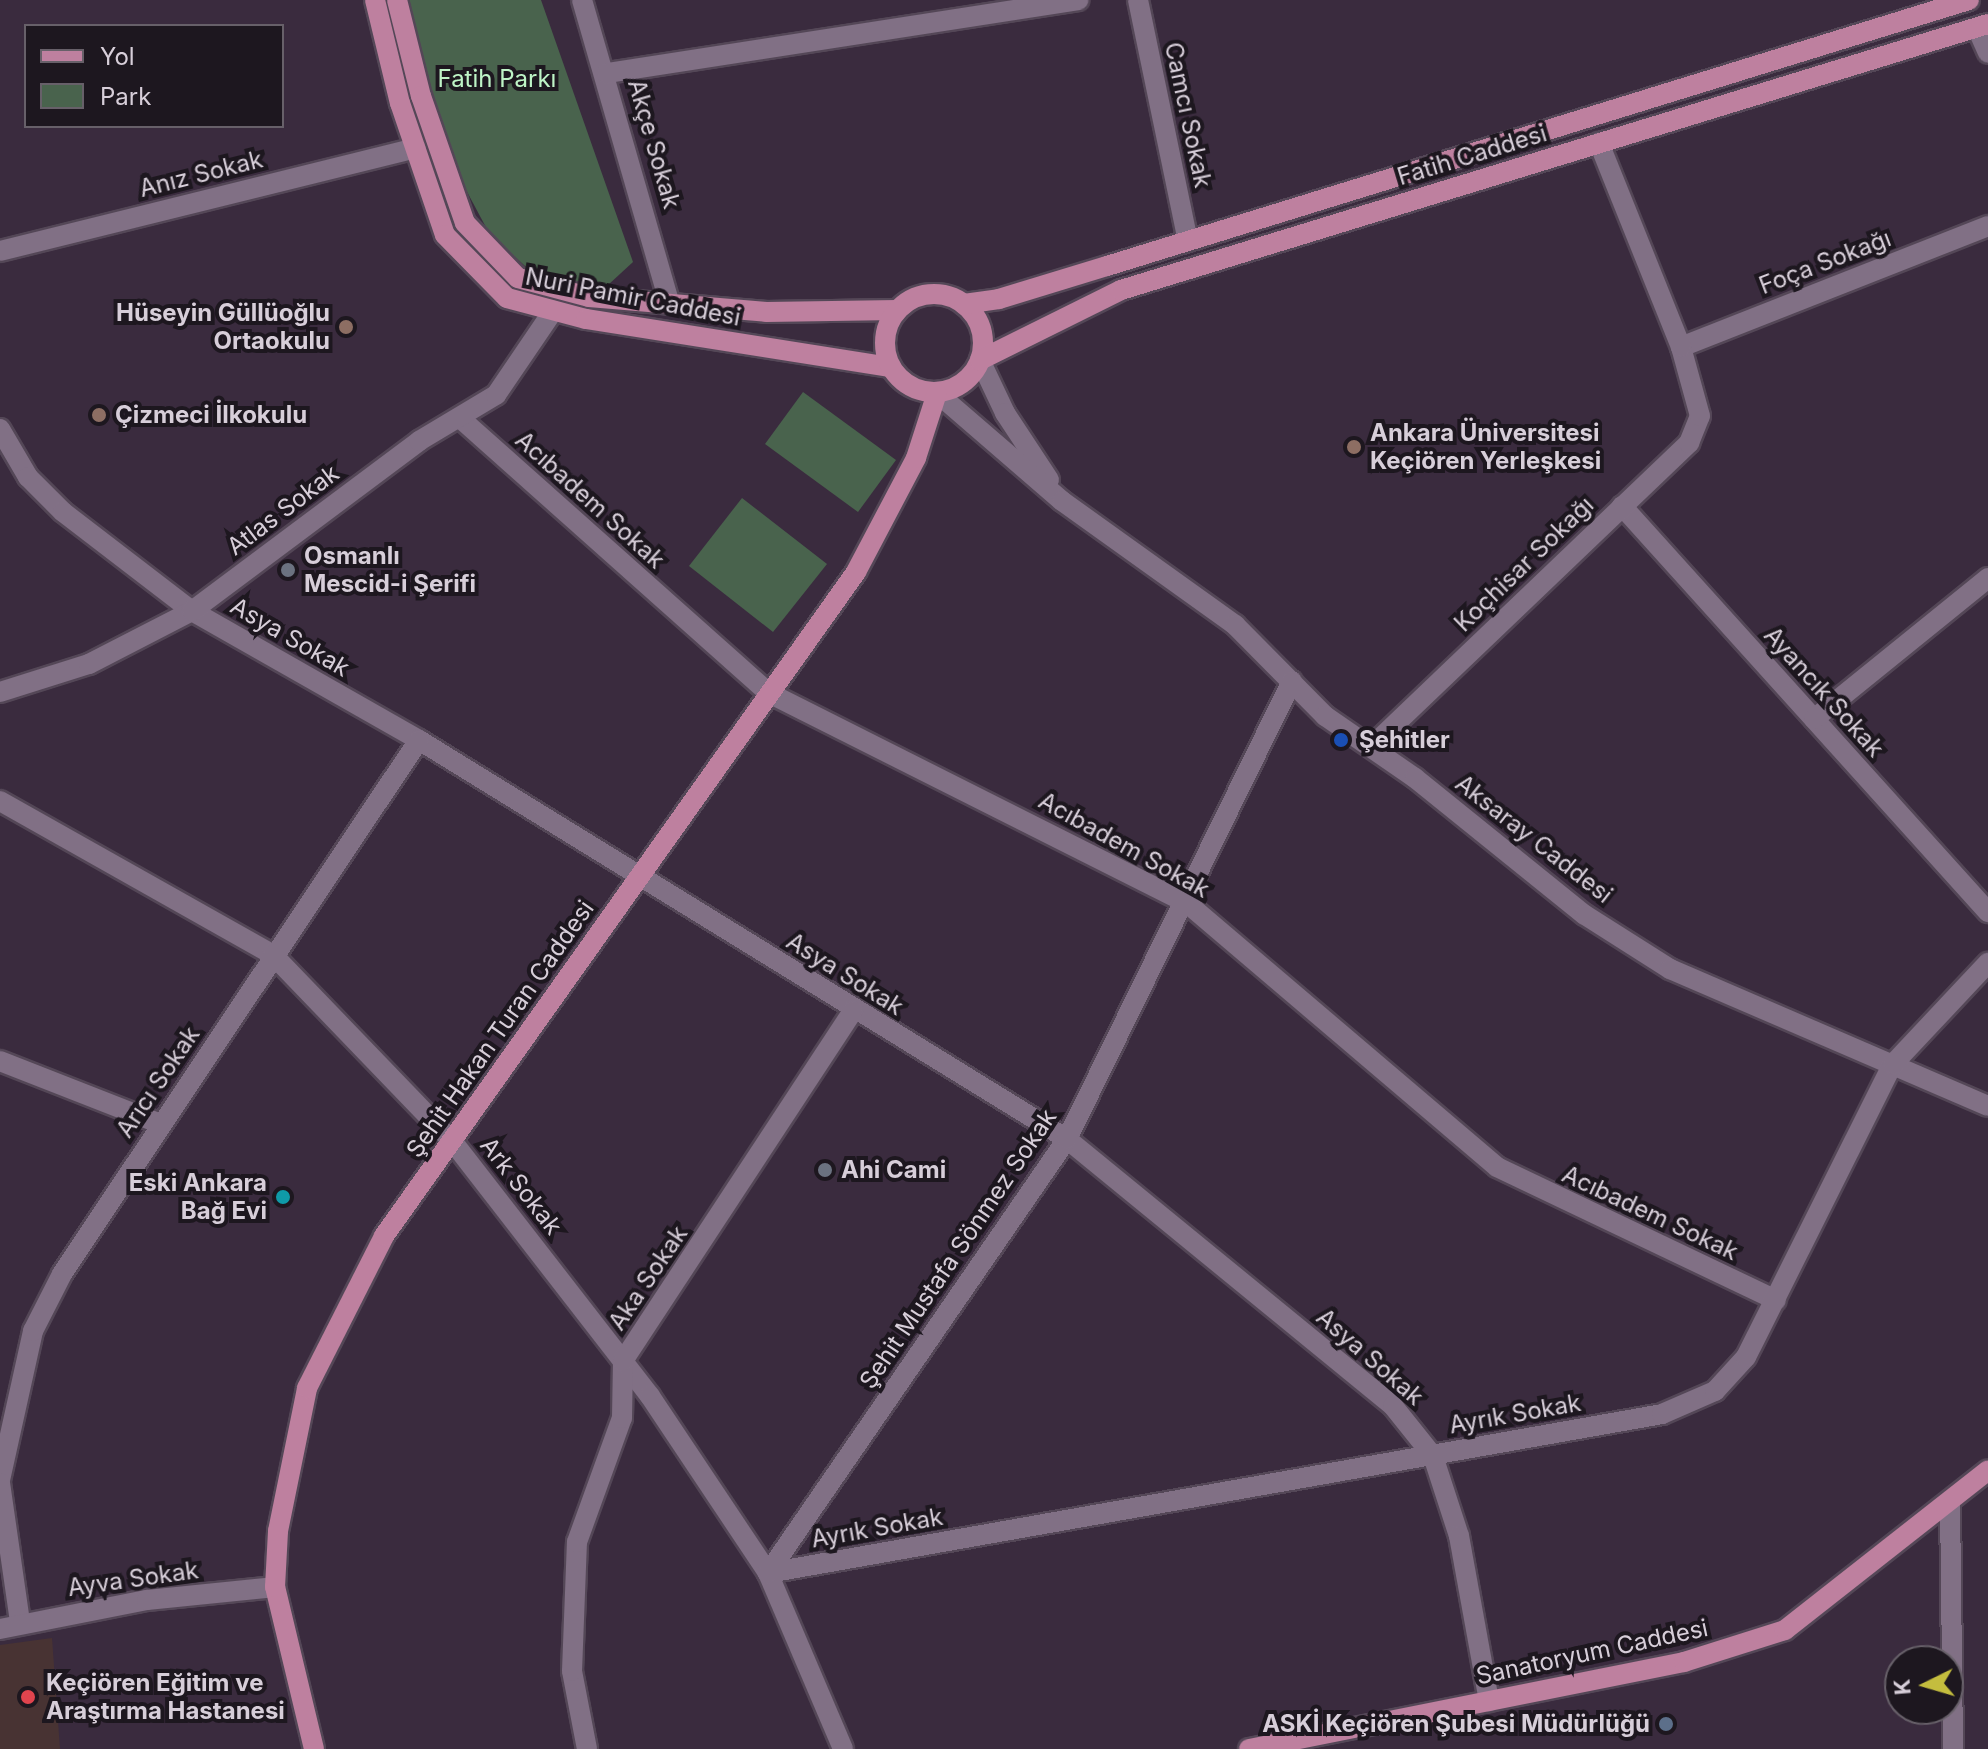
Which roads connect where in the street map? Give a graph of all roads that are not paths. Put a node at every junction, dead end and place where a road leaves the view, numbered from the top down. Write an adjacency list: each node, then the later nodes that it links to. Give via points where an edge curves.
1 (375, 0): 11 (main road, Nuri Pamir Caddesi)
2 (397, 0): 15 (main road, Nuri Pamir Caddesi, via 421,96 465,223 518,278 589,297)
3 (582, 0): 9 (street, Akçe Sokak)
4 (1078, 0): 9 (street)
5 (1138, 0): 13 (street, Camcı Sokak)
6 (1969, 0): 13 (main road, Fatih Caddesi)
7 (1982, 26): 8 (street); 10 (main road, Fatih Caddesi)
8 (1988, 53)
9 (607, 73): 15 (street, Akçe Sokak)
10 (1599, 143): 19 (street, Koçhisar Sokağı); 20 (main road, Fatih Caddesi, via 1121,290)
11 (415, 148): 14 (street, Anız Sokak); 18 (main road, Nuri Pamir Caddesi, via 445,235 507,298)
12 (1988, 226): 19 (street, Foça Sokağı)
13 (1188, 241): 16 (main road, Fatih Caddesi, via 999,299)
14 (0, 251)
15 (670, 304): 17 (main road, Nuri Pamir Caddesi, via 766,312)
16 (964, 304): 17 (main road, via 936,294 908,301); 20 (main road, via 981,329)
17 (897, 310): 21 (main road, via 884,337)
18 (553, 311): 21 (main road, Nuri Pamir Caddesi, via 802,357); 23 (street, Atlas Sokak, via 496,395)
19 (1681, 347): 26 (street, Koçhisar Sokağı, via 1700,416 1689,443)
20 (980, 360): 22 (main road, via 964,383); 25 (street, via 1005,413)
21 (890, 367): 22 (main road, via 910,387)
22 (937, 393): 25 (street, Aksaray Caddesi); 31 (main road, Şehit Hakan Turan Caddesi, via 916,458 856,572)
23 (460, 418): 28 (street, Atlas Sokak, via 419,441); 31 (street, Acıbadem Sokak)
24 (0, 429): 28 (street, Asya Sokak, via 28,477 63,512)
25 (1062, 501): 29 (street, Aksaray Caddesi, via 1235,625)
26 (1622, 506): 32 (street, Ayancık Sokak); 34 (street, Koçhisar Sokağı)
27 (1988, 578): 32 (street)
28 (192, 611): 30 (street, Atlas Sokak, via 89,664); 33 (street, Asya Sokak)
29 (1292, 681): 34 (street, Aksaray Caddesi, via 1325,716); 37 (street, Şehit Mustafa Sönmez Sokak)
30 (0, 692)
31 (767, 692): 36 (main road, Şehit Hakan Turan Caddesi); 37 (street, Acıbadem Sokak)
32 (1814, 719): 38 (street, Ayancık Sokak)
33 (419, 740): 36 (street, Asya Sokak); 39 (street, Arıcı Sokak)
34 (1372, 746): 43 (street, Aksaray Caddesi, via 1585,915 1670,969 1778,1020)
35 (0, 801): 39 (street, Ark Sokak)
36 (640, 875): 41 (street, Asya Sokak); 47 (main road, Şehit Hakan Turan Caddesi)
37 (1187, 903): 46 (street, Şehit Mustafa Sönmez Sokak); 48 (street, Acıbadem Sokak, via 1497,1167)
38 (1988, 912)
39 (273, 955): 45 (street, Arıcı Sokak); 47 (street, Ark Sokak)
40 (1988, 963): 43 (street, Ayrık Sokak)
41 (853, 1011): 46 (street, Asya Sokak); 49 (street, Aka Sokak)
42 (0, 1061): 45 (street)
43 (1893, 1064): 44 (street, Aksaray Caddesi); 48 (street, Ayrık Sokak)
44 (1988, 1106)
45 (161, 1124): 52 (street, Arıcı Sokak, via 62,1274 33,1331)
46 (1067, 1139): 50 (street, Asya Sokak, via 1393,1406); 54 (street, Şehit Mustafa Sönmez Sokak)
47 (453, 1142): 49 (street, Ark Sokak); 55 (main road, Şehit Hakan Turan Caddesi, via 384,1236 307,1388 278,1531)
48 (1776, 1300): 50 (street, Ayrık Sokak, via 1746,1357 1715,1391 1662,1414)
49 (623, 1361): 54 (street, Ark Sokak); 60 (street, Aka Sokak, via 622,1418 577,1542 572,1671)
50 (1433, 1456): 54 (street, Ayrık Sokak); 58 (street, Asya Sokak, via 1459,1536)
51 (1988, 1470): 53 (main road, Sanatoryum Caddesi)
52 (0, 1481): 56 (street)
53 (1950, 1501): 58 (main road, Sanatoryum Caddesi, via 1785,1630 1684,1662); 63 (street)
54 (768, 1573): 61 (street, Ark Sokak)
55 (275, 1587): 56 (street, Ayva Sokak, via 147,1600); 59 (main road, Şehit Hakan Turan Caddesi)
56 (20, 1622): 57 (street, Ayva Sokak)
57 (0, 1629)
58 (1489, 1701): 62 (main road, Sanatoryum Caddesi)
59 (314, 1749)
60 (587, 1749)
61 (843, 1749)
62 (1249, 1749)
63 (1953, 1749)

